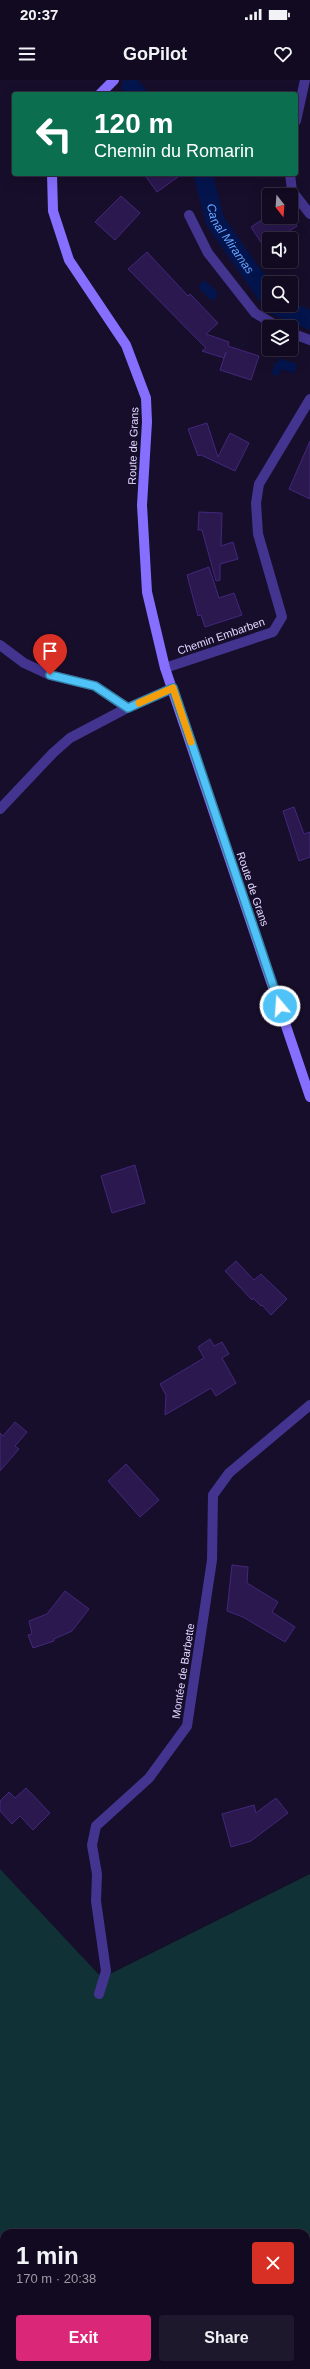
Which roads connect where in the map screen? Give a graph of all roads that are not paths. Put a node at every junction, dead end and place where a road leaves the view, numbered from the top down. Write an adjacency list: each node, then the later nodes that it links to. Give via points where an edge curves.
1 (114, 80): 3 (street)
2 (304, 80): 4 (street)
3 (102, 92)
4 (298, 111)
5 (52, 176): 14 (street, Route de Grans, via 53,211 69,260 126,345 146,398 142,505 147,592)
6 (290, 176): 7 (street, via 292,191)
7 (310, 214)
8 (189, 215): 9 (street, via 208,253 255,313)
9 (266, 320)
10 (298, 336): 11 (street)
11 (310, 340)
12 (310, 399): 14 (street, Chemin Embarben, via 259,484 256,503 258,534 282,617 273,632)
13 (0, 645): 16 (street, via 24,663 50,675 95,686)
14 (165, 668): 15 (street, Route de Grans)
15 (173, 688): 16 (street); 18 (street, Route de Grans)
16 (128, 708): 17 (street, via 70,738 52,753)
17 (0, 809)
18 (310, 1097)
19 (310, 1405): 20 (street, Montée de Barbette, via 229,1473 213,1494 212,1560 187,1726 149,1778 96,1826 92,1845 97,1874 96,1901 106,1971)
20 (99, 1994)

